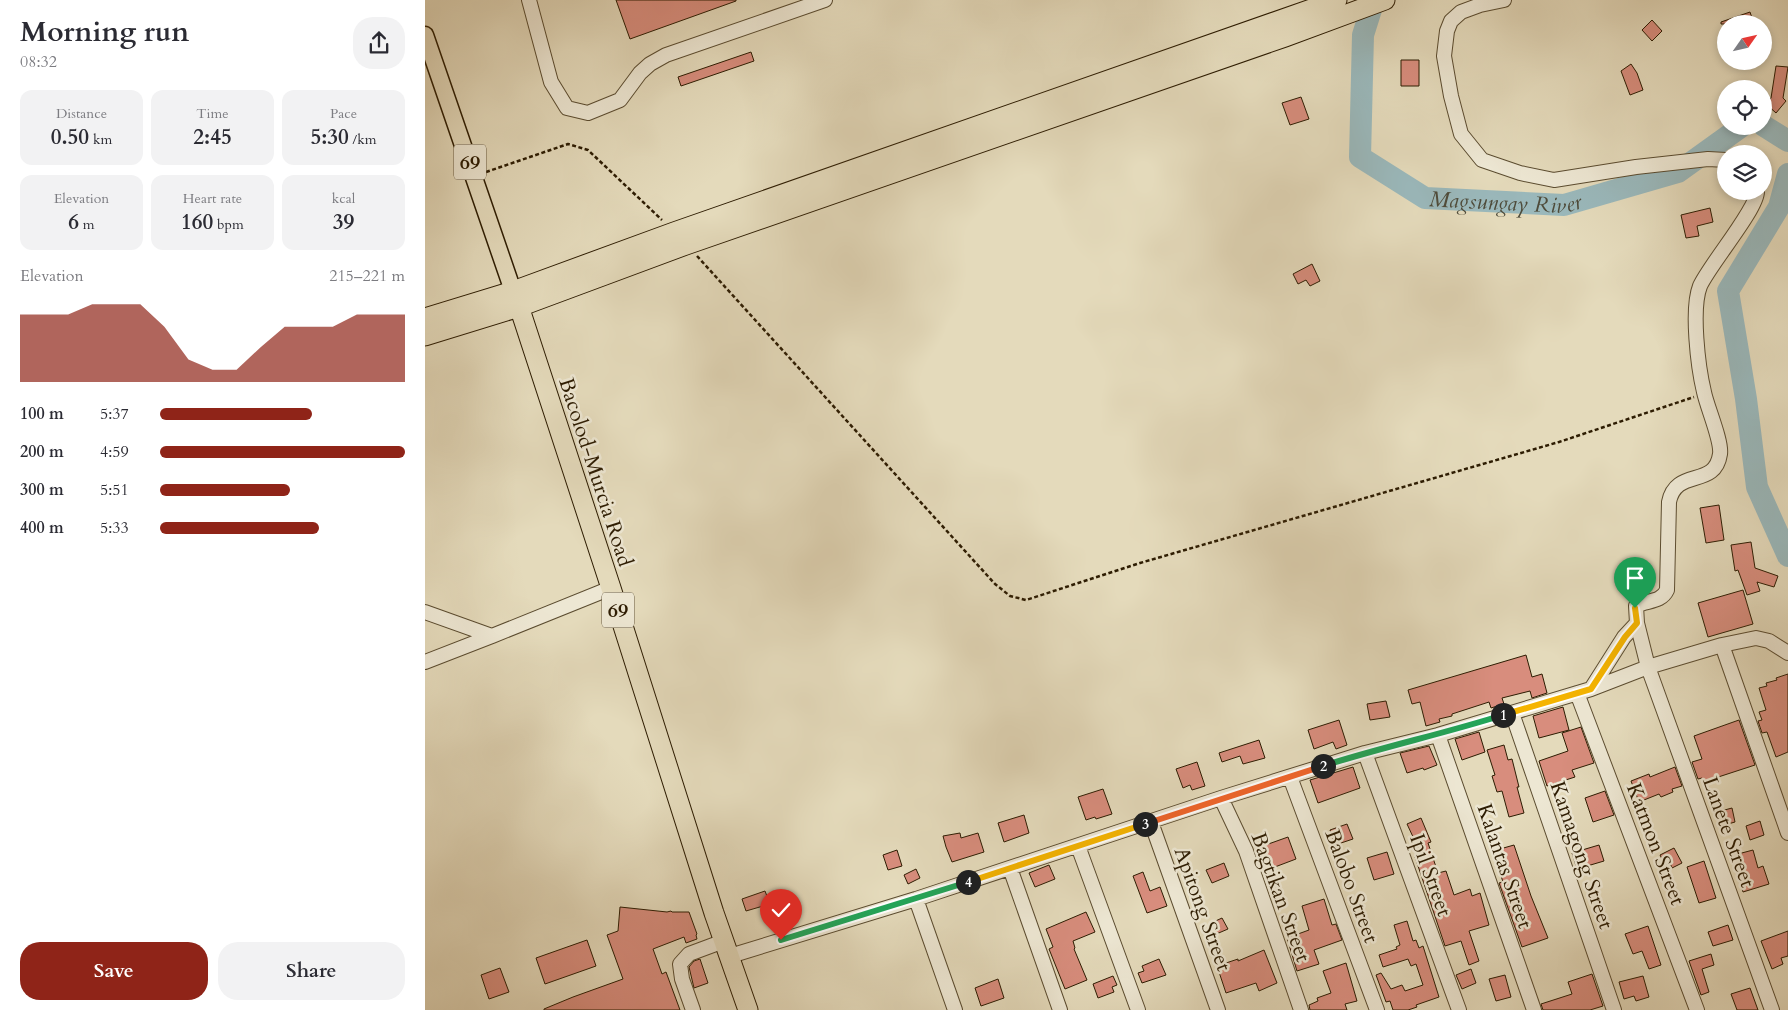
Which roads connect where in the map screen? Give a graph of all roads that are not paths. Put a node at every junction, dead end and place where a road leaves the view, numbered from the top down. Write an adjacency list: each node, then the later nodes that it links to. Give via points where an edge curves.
1 (529, 0): 2 (street, via 551,82 567,108 587,113 620,100 639,73 666,55)
2 (825, 0)
3 (1337, 0): 6 (highway)
4 (1385, 0): 6 (highway)
5 (1504, 0): 8 (street, via 1461,12 1451,21 1447,31 1444,56 1461,134 1482,160 1554,180 1636,167)
6 (1283, 29): 10 (highway, via 680,238)
7 (426, 42): 10 (main road, Bacolod-Murcia Road / 69)
8 (1717, 160)
9 (1755, 200): 15 (street, via 1700,287 1696,304 1704,392 1721,452 1718,463 1705,476 1673,488 1669,502 1667,590 1659,599 1636,606)
10 (516, 299): 11 (highway); 12 (highway); 13 (highway, Bacolod-Murcia Road / 69)
11 (425, 318)
12 (425, 336)
13 (611, 588): 16 (street); 33 (highway, Bacolod-Murcia Road / 69)
14 (425, 612): 16 (street)
15 (1637, 623): 20 (street, Lanete Street); 21 (street)
16 (492, 636): 19 (street)
17 (1722, 645): 18 (street, via 1756,638 1769,641); 20 (street); 29 (street)
18 (1788, 654)
19 (425, 662)
20 (1648, 667): 21 (street); 46 (street, Lanete Street)
21 (1591, 689): 22 (street)
22 (1577, 693): 23 (street); 45 (street, Katmon Street)
23 (1512, 712): 24 (street); 44 (street, Kamagong Street)
24 (1439, 735): 25 (street); 43 (street, Kalantas Street)
25 (1365, 753): 26 (street); 42 (street, Ipil Street)
26 (1290, 777): 27 (street); 41 (street, Balobo Street)
27 (1221, 798): 28 (street); 40 (street, Bagtikan Street, via 1245,851)
28 (1151, 822): 30 (street); 39 (street, Apitong Street)
29 (1788, 833)
30 (1078, 846): 31 (street); 38 (street)
31 (1009, 868): 32 (street); 37 (street)
32 (916, 899): 33 (street); 36 (street)
33 (727, 948): 34 (street, via 689,954 680,964); 35 (highway, Bacolod-Murcia Road / 69)
34 (693, 1010)
35 (748, 1010)
36 (955, 1010)
37 (1060, 1010)
38 (1138, 1010)
39 (1218, 1010)
40 (1301, 1010)
41 (1377, 1010)
42 (1459, 1010)
43 (1534, 1010)
44 (1614, 1010)
45 (1697, 1010)
46 (1772, 1010)

